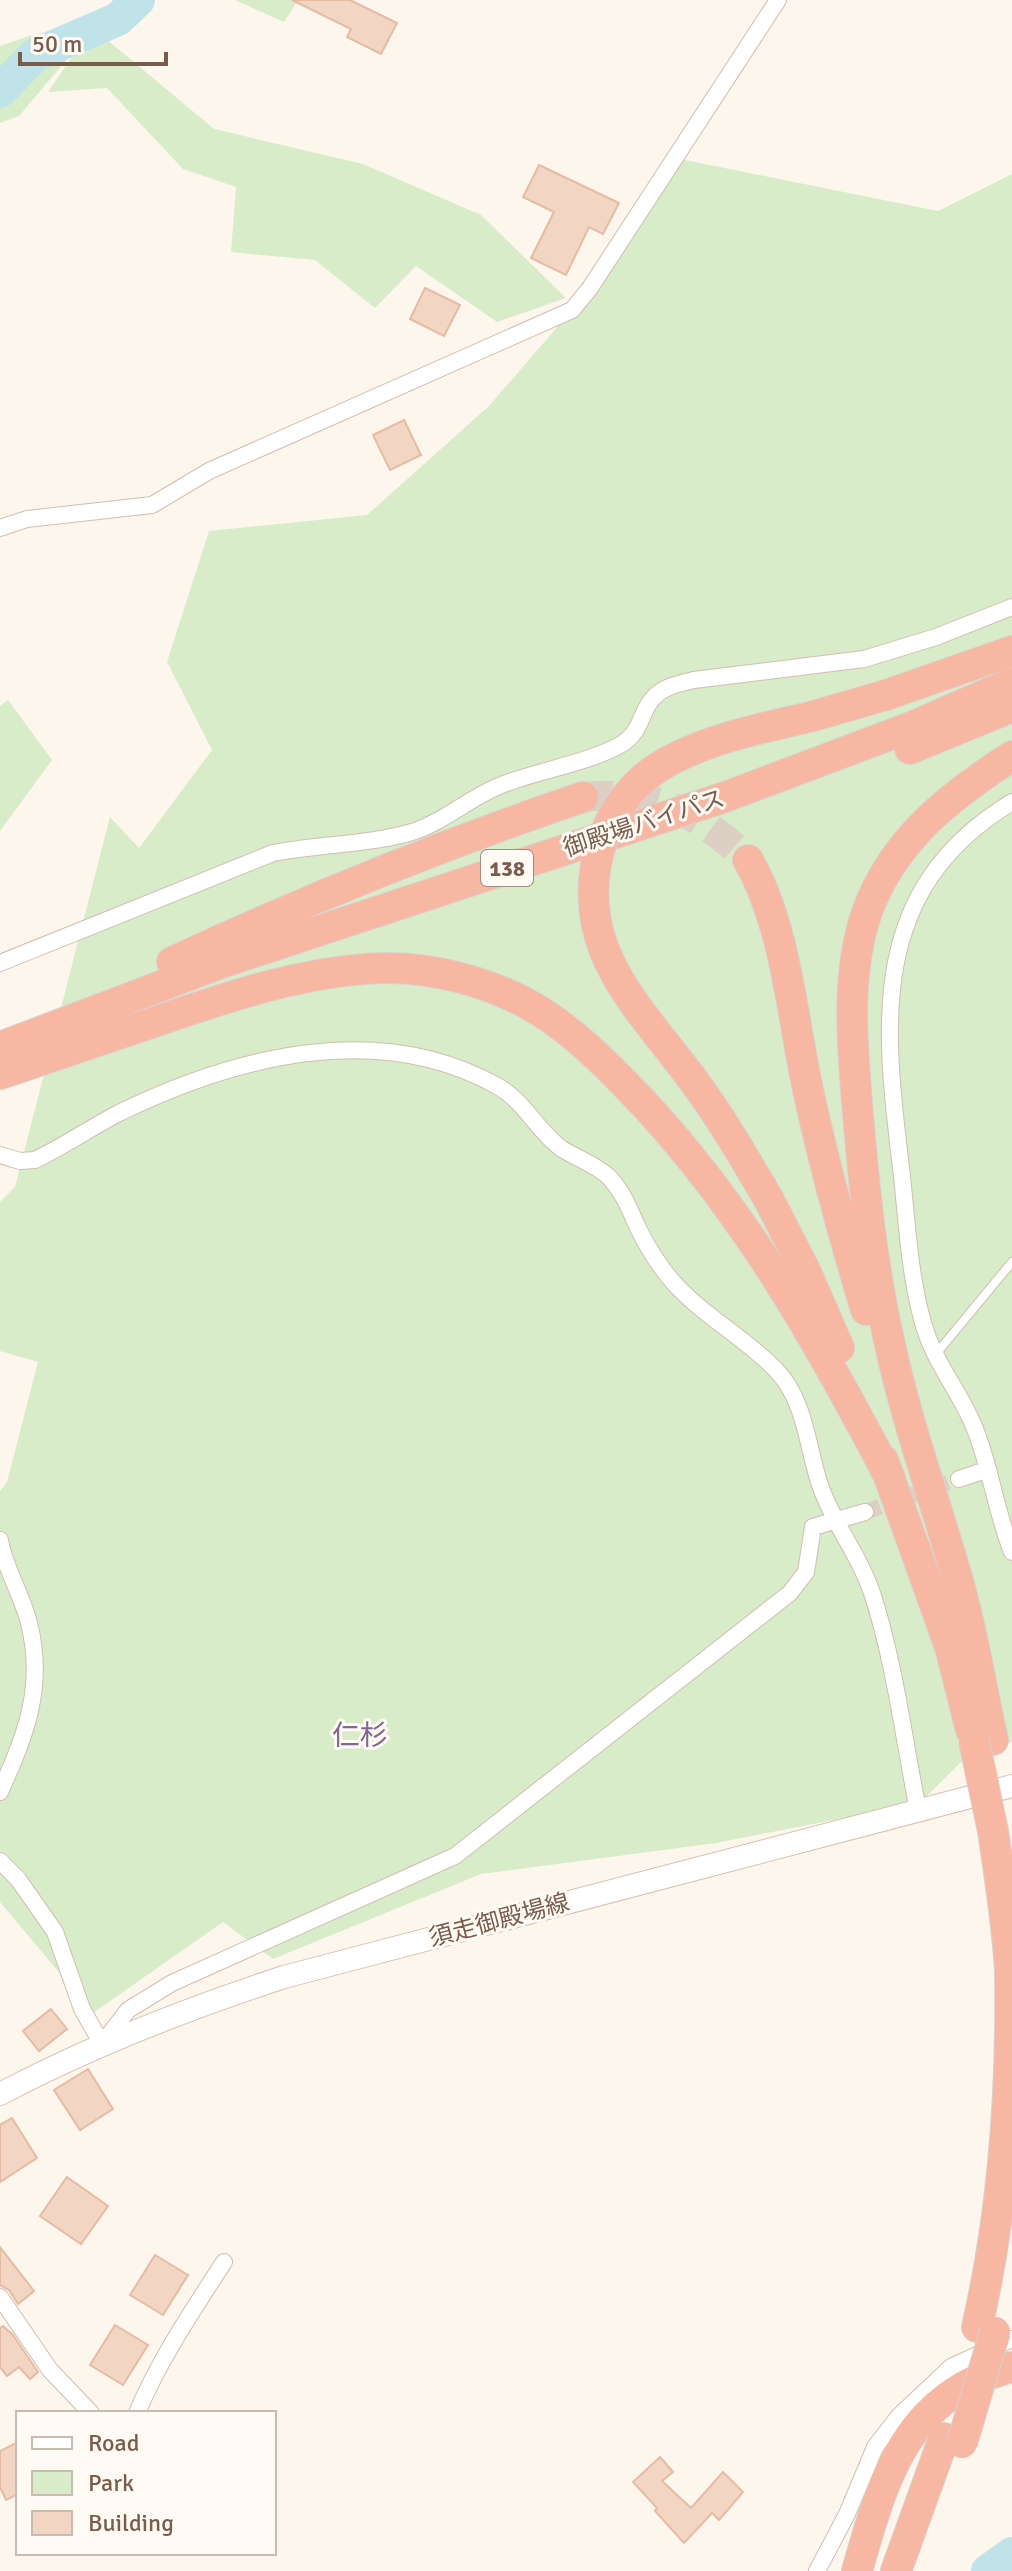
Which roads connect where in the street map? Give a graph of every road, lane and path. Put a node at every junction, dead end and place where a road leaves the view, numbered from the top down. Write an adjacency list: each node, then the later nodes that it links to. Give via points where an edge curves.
1 (778, 0): 2 (street, via 572,310 209,471 152,505 27,519)
2 (0, 528)
3 (1012, 607): 11 (street, via 864,659 674,685 654,696 638,730 621,744 502,785 437,823 373,840 273,853)
4 (1012, 651): 18 (highway, bridge, via 886,695 697,747 667,762 620,804 597,856 594,917 604,950 768,1198 822,1310)
5 (1012, 683): 12 (highway, 御殿場バイパス / 138, via 725,797 224,962)
6 (1012, 707): 13 (highway, 御殿場バイパス / 138, via 731,814 251,972)
7 (1012, 756): 24 (highway, via 922,823 887,869 867,913 856,960 852,1021 877,1278 891,1349)
8 (583, 797): 12 (highway, via 218,941)
9 (1012, 802): 16 (street, via 969,831 927,881 910,912 892,980 900,1165 923,1325)
10 (748, 860): 24 (highway, via 772,913 808,1092 856,1278)
11 (0, 963)
12 (0, 1045)
13 (0, 1072): 18 (highway, via 235,995 331,973 433,971 523,1002 601,1059 684,1150 814,1338)
14 (0, 1155): 21 (street, via 35,1160 170,1091 217,1073 316,1050 389,1051 470,1071 504,1089 563,1149 606,1174 622,1192 674,1283 777,1371 802,1417)
15 (1012, 1262): 16 (lane)
16 (934, 1355): 17 (street, via 963,1401)
17 (986, 1470): 19 (street); 23 (street)
18 (890, 1478): 25 (highway)
19 (959, 1479)
20 (865, 1512): 21 (street)
21 (835, 1521): 28 (street, via 875,1604); 31 (street, via 813,1527 806,1572 790,1593 455,1856 172,1983 128,2010)
22 (0, 1540): 27 (street, via 28,1622 36,1668 33,1707)
23 (1012, 1552)
24 (972, 1643): 25 (highway)
25 (983, 1741): 29 (highway)
26 (1012, 1786): 28 (main road, 須走御殿場線)
27 (0, 1792)
28 (918, 1810): 31 (main road, 須走御殿場線, via 284,1977)
29 (1005, 1831): 36 (highway, via 1010,2096)
30 (0, 1861): 31 (street, via 55,1932 82,2009)
31 (102, 2044): 32 (main road, 須走御殿場線)
32 (0, 2094)
33 (1012, 2248): 36 (highway)
34 (224, 2262): 39 (street)
35 (0, 2297): 38 (street, via 50,2370)
36 (995, 2333): 40 (highway); 42 (street, via 899,2416 875,2447)
37 (1012, 2367): 41 (highway, via 973,2379 943,2401 901,2447 885,2478)
38 (89, 2411)
39 (138, 2411)
40 (911, 2558)
41 (858, 2569)
42 (817, 2571)

